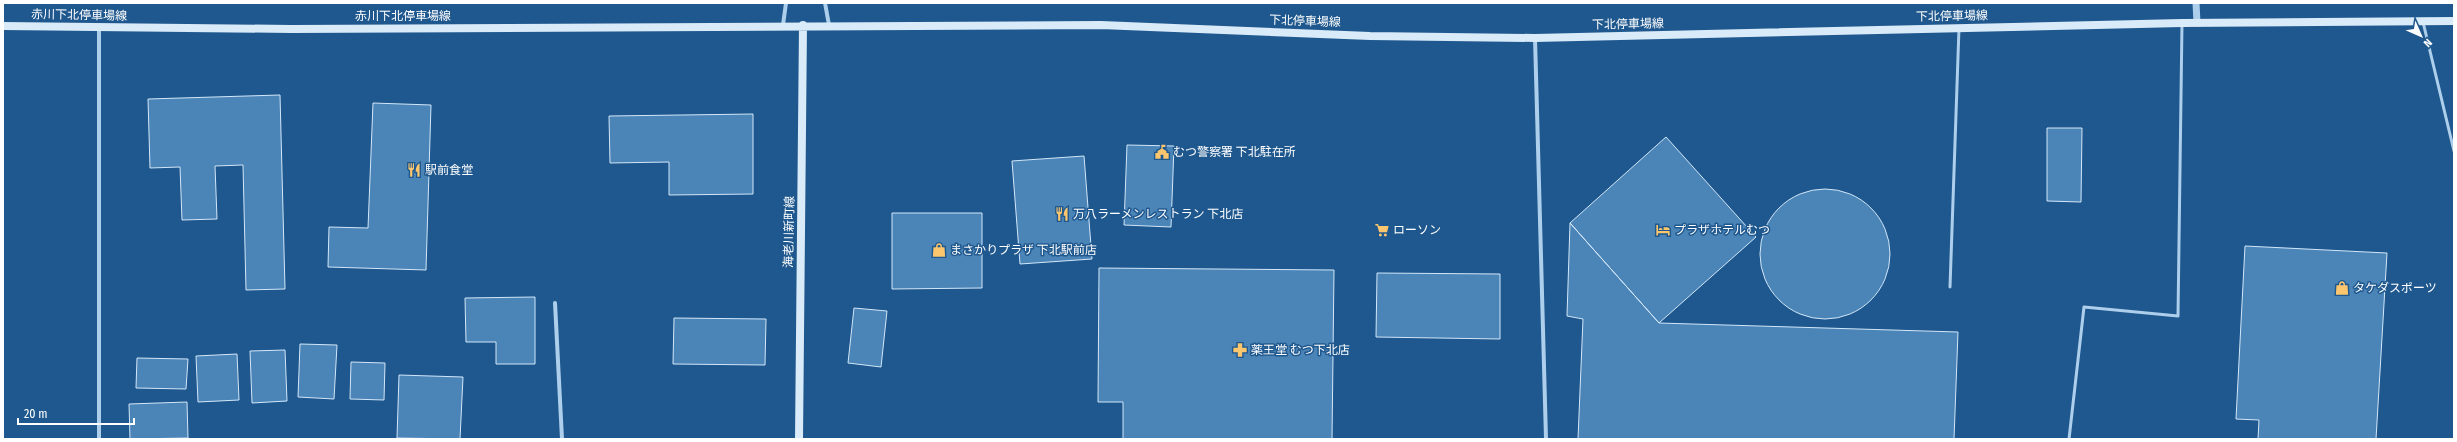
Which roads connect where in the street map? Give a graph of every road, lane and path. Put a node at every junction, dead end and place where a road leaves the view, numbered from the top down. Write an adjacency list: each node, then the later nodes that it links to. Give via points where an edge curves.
1 (786, 3): 8 (street)
2 (825, 3): 10 (street)
3 (2196, 3): 7 (street)
4 (2422, 21): 5 (main road, 下北停車場線); 7 (main road, 下北停車場線); 15 (lane)
5 (2454, 21)
6 (2182, 23): 7 (main road, 下北停車場線); 13 (main road, 下北停車場線); 22 (lane, via 2178,316 2084,306)
7 (2197, 23)
8 (783, 25): 9 (main road, 赤川下北停車場線); 12 (main road, 赤川下北停車場線)
9 (803, 25): 10 (main road, 下北停車場線); 20 (main road, 海老川新町線)
10 (829, 25): 14 (main road, 下北停車場線, via 1101,25 1370,36)
11 (3, 26): 12 (main road, 赤川下北停車場線)
12 (99, 28): 18 (street)
13 (1960, 28): 14 (main road, 下北停車場線); 16 (lane)
14 (1535, 38): 21 (street)
15 (2454, 151)
16 (1950, 287)
17 (555, 303): 19 (street)
18 (99, 439)
19 (562, 439)
20 (799, 439)
21 (1546, 439)
22 (2069, 439)

